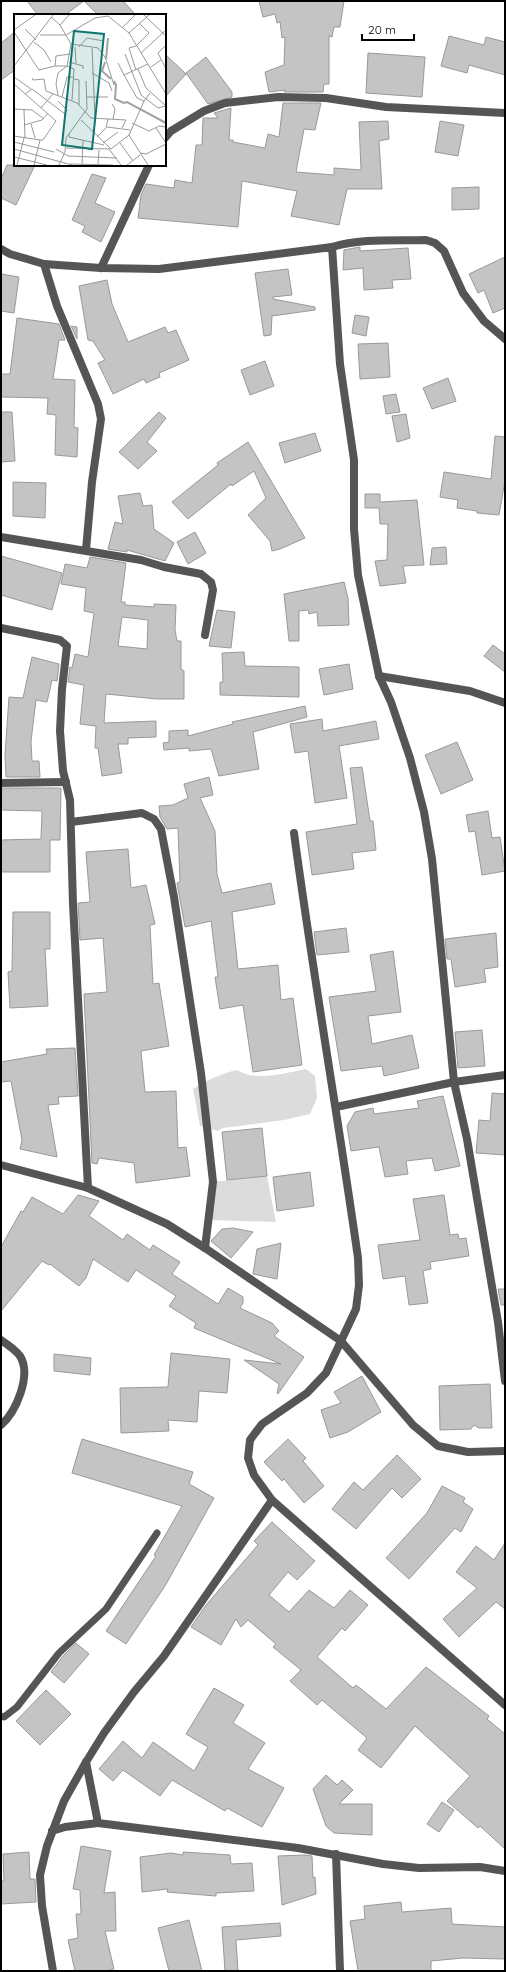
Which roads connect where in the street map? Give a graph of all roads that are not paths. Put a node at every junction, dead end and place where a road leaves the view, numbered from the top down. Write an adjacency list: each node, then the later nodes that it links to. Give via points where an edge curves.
1 (505, 113): 2 (street, via 386,108 326,98 278,97 224,103 204,111 171,131)
2 (166, 137)
3 (149, 166): 7 (street)
4 (332, 248): 7 (street, via 159,269); 8 (street, via 365,242 426,240 435,243 444,251 463,293 484,321); 13 (street, via 340,364 354,460 354,529 358,575)
5 (1, 249): 6 (street)
6 (44, 264): 7 (street); 10 (street, via 57,306 102,419 92,482)
7 (101, 268)
8 (505, 339)
9 (1, 537): 10 (street)
10 (86, 550): 12 (street, via 201,574 211,582 213,590)
11 (1, 628): 16 (street, via 60,640 67,646 60,731)
12 (205, 635)
13 (379, 676): 14 (street, via 470,691); 20 (street, via 391,702 410,758 424,812 432,859)
14 (505, 703)
15 (1, 782): 16 (street)
16 (66, 782): 17 (street)
17 (71, 822): 23 (street); 24 (street, via 142,813 154,819 161,830 200,1066 213,1182)
18 (294, 833): 21 (street, via 309,949)
19 (505, 1075): 20 (street)
20 (454, 1082): 21 (street); 27 (street, via 467,1139 498,1322)
21 (336, 1107): 26 (street, via 358,1258 359,1285 356,1309)
22 (1, 1165): 23 (street)
23 (88, 1188): 24 (street, via 167,1224)
24 (205, 1248): 26 (street)
25 (1, 1340): 28 (street, via 20,1357 24,1374 21,1391 9,1418)
26 (341, 1341): 29 (street, via 413,1425 438,1446 468,1452); 30 (street, via 326,1373 308,1393 262,1424 250,1440 248,1458 254,1475)
27 (505, 1381)
28 (1, 1425)
29 (505, 1451)
30 (272, 1500): 32 (street); 34 (street, via 164,1656 134,1692)
31 (157, 1533): 33 (lane, via 106,1609 59,1653 17,1707 4,1717)
32 (505, 1705)
33 (1, 1716)
34 (86, 1762): 35 (street); 36 (street, via 64,1801)
35 (98, 1824): 36 (street); 37 (street)
36 (52, 1831): 39 (street, via 40,1875 42,1906)
37 (336, 1854): 38 (street, via 382,1864 419,1868 480,1867); 40 (street)
38 (505, 1871)
39 (53, 1971)
40 (340, 1971)

